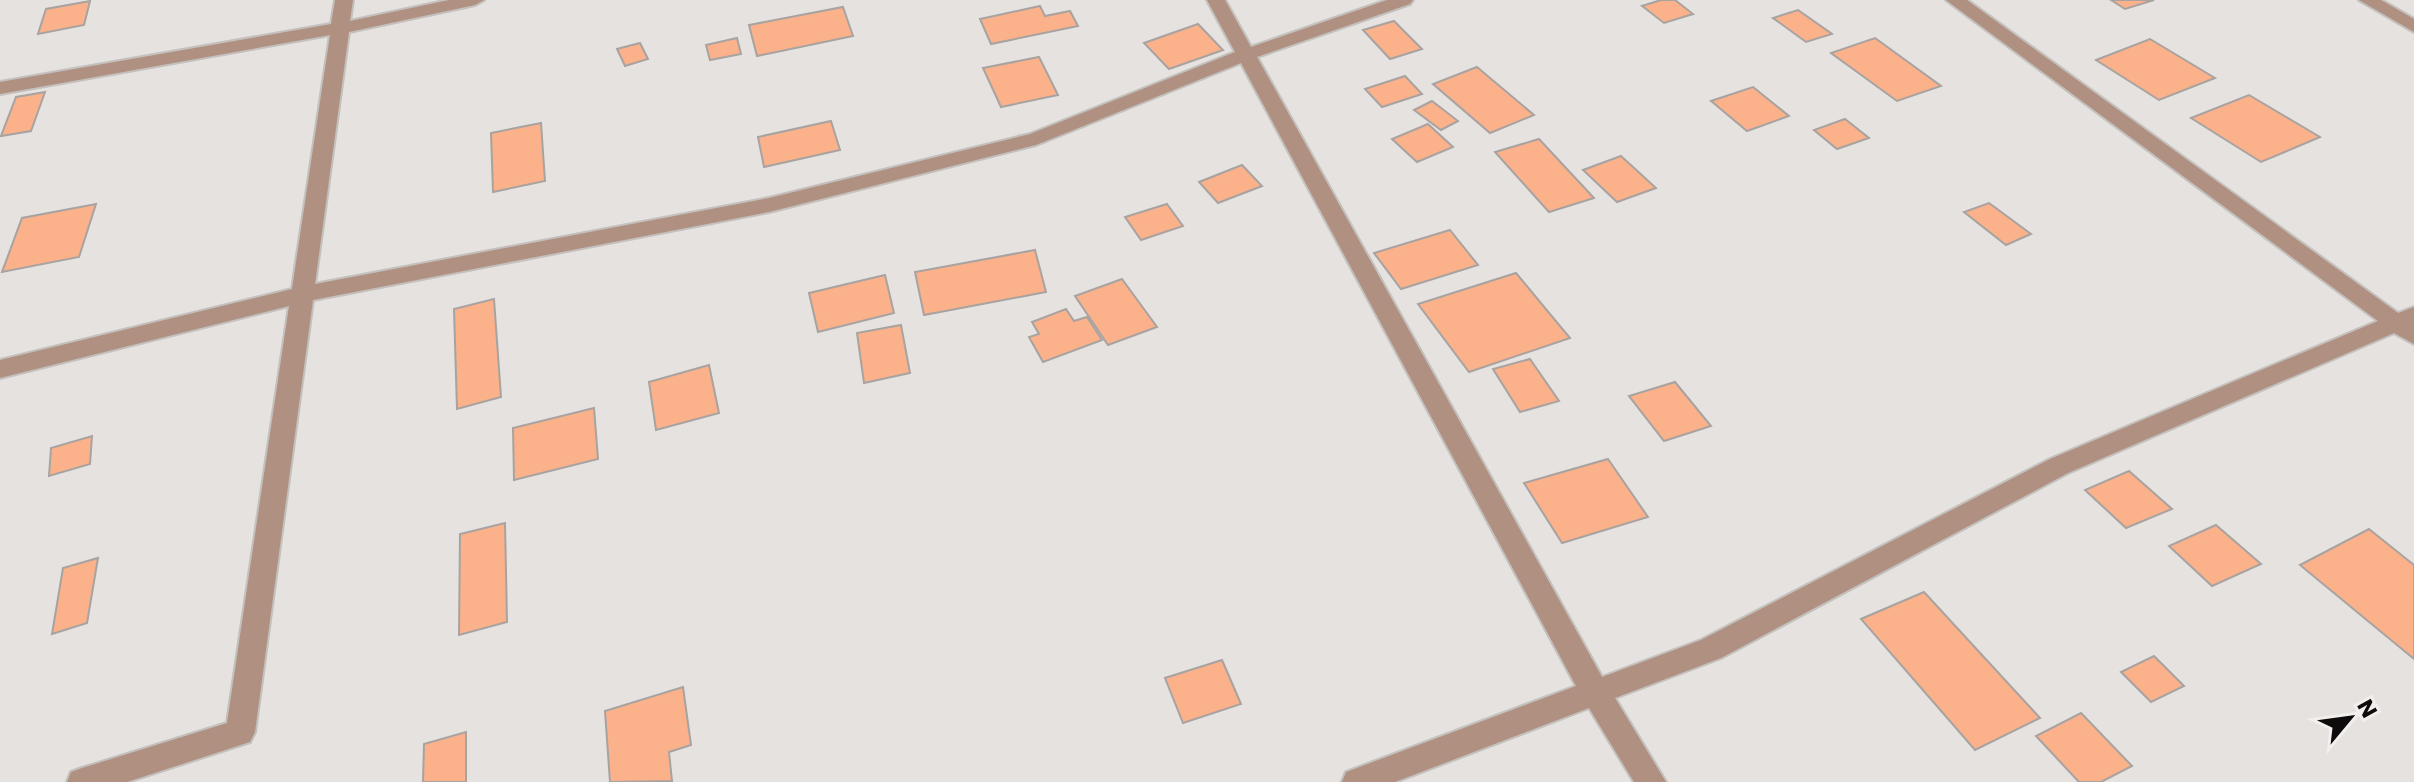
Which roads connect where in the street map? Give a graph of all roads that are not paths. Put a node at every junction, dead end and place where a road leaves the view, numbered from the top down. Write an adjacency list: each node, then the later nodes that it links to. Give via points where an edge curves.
1 (344, 0): 8 (street)
2 (475, 0): 8 (street)
3 (1216, 0): 9 (street)
4 (1404, 0): 9 (street)
5 (1955, 0): 12 (street)
6 (2368, 0): 7 (street)
7 (2414, 27)
8 (341, 28): 10 (street); 11 (street)
9 (1245, 55): 11 (street, via 1036,139 769,205); 14 (street)
10 (0, 88)
11 (305, 294): 13 (street); 15 (street, via 240,732)
12 (2409, 325): 14 (street, via 2059,466 1711,649)
13 (0, 369)
14 (1594, 691): 16 (street); 17 (street)
15 (82, 782)
16 (1357, 782)
17 (1651, 782)

